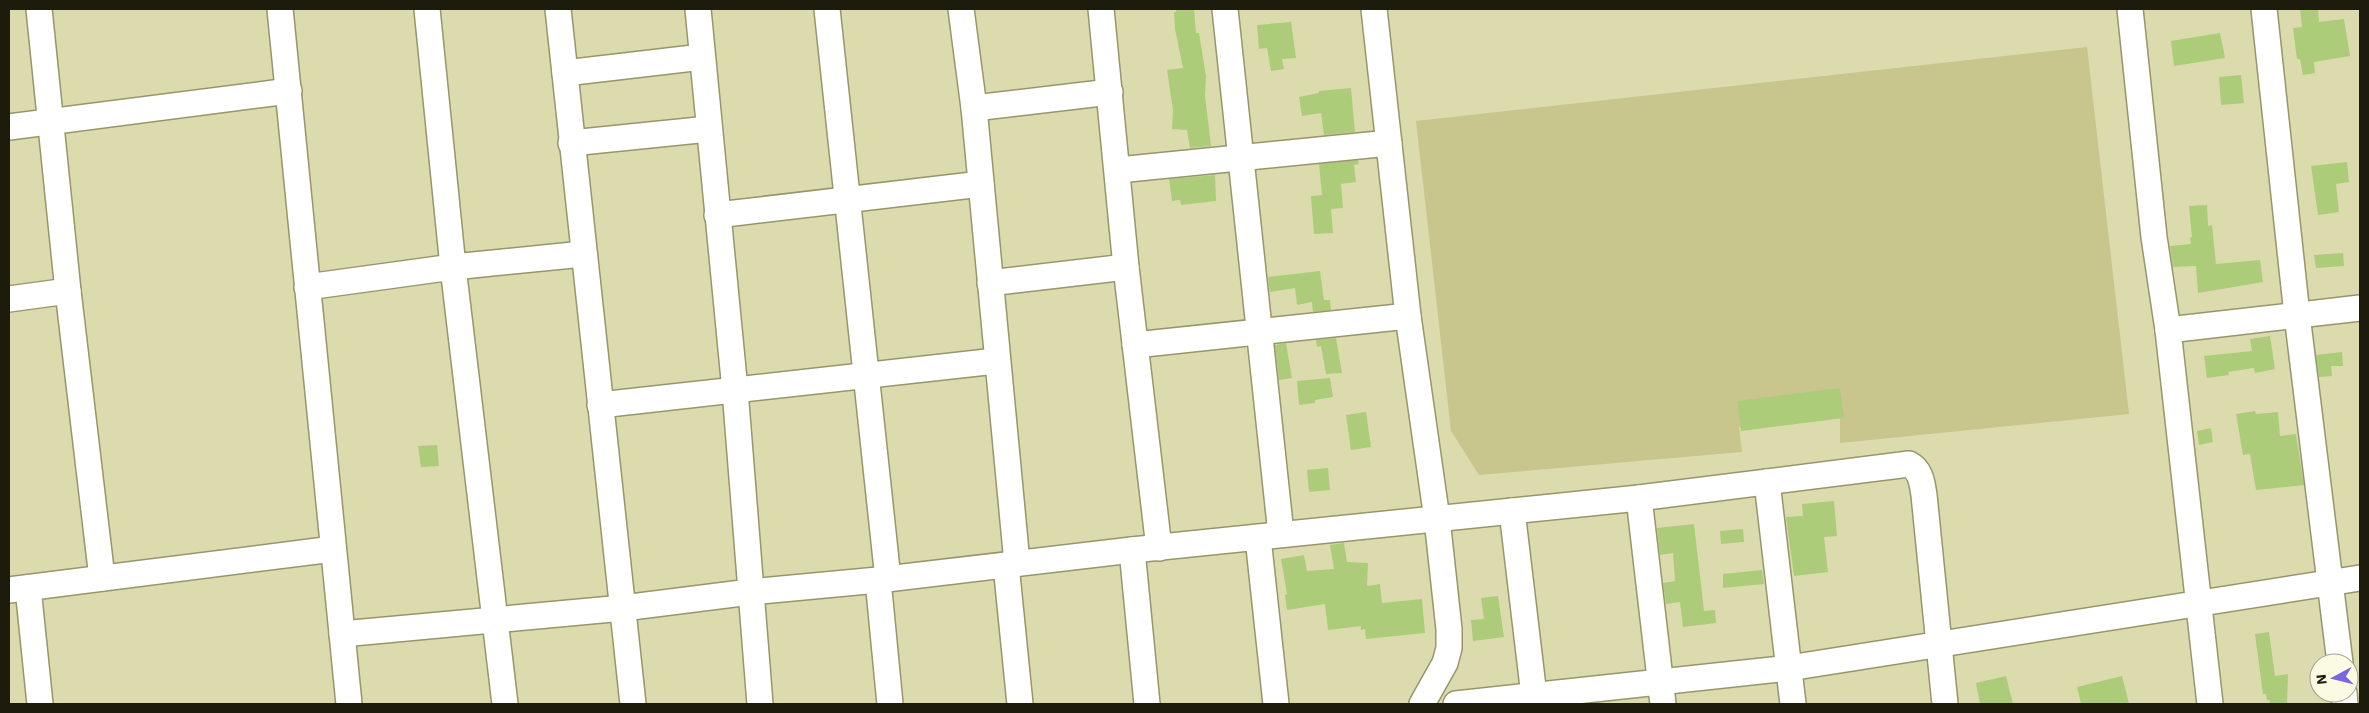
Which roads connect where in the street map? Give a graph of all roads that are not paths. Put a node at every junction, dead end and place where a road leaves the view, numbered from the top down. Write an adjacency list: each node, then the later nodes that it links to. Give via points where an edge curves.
1 (39, 9): 18 (street)
2 (280, 9): 15 (street)
3 (427, 9): 29 (street)
4 (558, 9): 14 (street)
5 (698, 9): 13 (street)
6 (827, 9): 26 (street)
7 (961, 9): 17 (street)
8 (1101, 9): 16 (street)
9 (1226, 9): 23 (street)
10 (1374, 9): 22 (street)
11 (2130, 9): 38 (street, via 2154,237)
12 (2264, 9): 36 (street)
13 (702, 57): 14 (street); 20 (street)
14 (565, 73): 21 (street)
15 (288, 91): 18 (street); 32 (street)
16 (1110, 92): 17 (street); 24 (street)
17 (974, 108): 25 (street)
18 (51, 121): 19 (street); 33 (street)
19 (9, 127)
20 (709, 129): 21 (street); 27 (street)
21 (572, 143): 28 (street)
22 (1389, 143): 23 (street); 37 (street)
23 (1242, 158): 24 (street); 39 (street)
24 (1118, 170): 30 (street)
25 (981, 184): 26 (street); 31 (street)
26 (848, 200): 27 (street); 42 (street)
27 (718, 214): 43 (street)
28 (583, 254): 29 (street); 44 (street)
29 (453, 267): 32 (street); 62 (street)
30 (1126, 267): 31 (street); 40 (street)
31 (990, 283): 41 (street)
32 (306, 287): 51 (street)
33 (68, 291): 34 (street); 54 (street)
34 (9, 299)
35 (2360, 308): 36 (street)
36 (2297, 315): 38 (street); 57 (street)
37 (1408, 316): 39 (street); 48 (street)
38 (2168, 330): 60 (street)
39 (1260, 333): 40 (street); 49 (street)
40 (1135, 345): 50 (street)
41 (996, 361): 42 (street); 53 (street)
42 (867, 376): 43 (street); 56 (street)
43 (735, 390): 44 (street); 59 (street)
44 (600, 405): 61 (street)
45 (1767, 482): 46 (street); 64 (street, via 1896,465 1916,467 1923,484); 66 (street)
46 (1639, 498): 47 (street); 67 (street)
47 (1512, 511): 48 (street); 68 (street)
48 (1437, 519): 49 (street); 78 (street, via 1449,648 1445,663)
49 (1270, 536): 50 (street); 77 (street)
50 (1158, 548): 52 (street)
51 (333, 549): 54 (street); 63 (street)
52 (1132, 550): 53 (street); 76 (street)
53 (1011, 564): 56 (street); 75 (street)
54 (102, 578): 58 (street)
55 (2360, 578): 57 (street)
56 (883, 579): 59 (street); 74 (street)
57 (2330, 583): 60 (street); 65 (street)
58 (19, 589): 69 (street)
59 (750, 592): 61 (street); 73 (street)
60 (2200, 603): 64 (street); 82 (street)
61 (622, 608): 62 (street); 72 (street)
62 (495, 620): 63 (street); 71 (street)
63 (342, 634): 70 (street)
64 (1939, 645): 66 (street); 81 (street)
65 (2339, 653)
66 (1789, 668): 67 (street); 80 (street)
67 (1662, 694): 68 (street)
68 (1534, 700): 79 (street)
69 (40, 704)
70 (349, 704)
71 (505, 704)
72 (633, 704)
73 (760, 704)
74 (890, 704)
75 (1020, 704)
76 (1147, 704)
77 (1276, 704)
78 (1422, 704)
79 (1456, 704)
80 (1793, 704)
81 (1945, 704)
82 (2210, 704)

